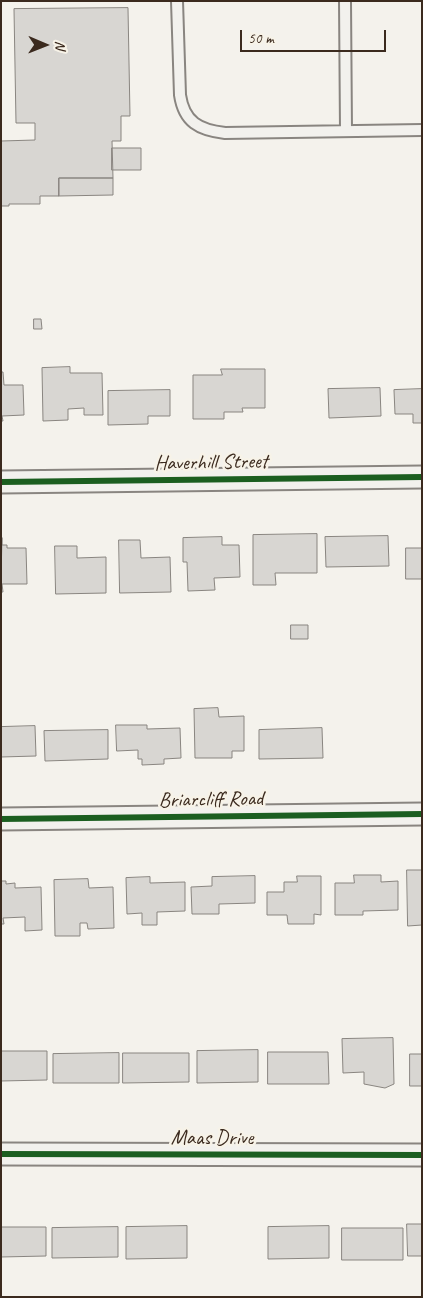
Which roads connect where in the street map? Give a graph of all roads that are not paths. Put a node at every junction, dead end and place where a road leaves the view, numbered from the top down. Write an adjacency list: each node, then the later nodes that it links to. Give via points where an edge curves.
1 (177, 1): 4 (lane, via 180,95 185,115 196,125 225,133)
2 (344, 1): 4 (lane)
3 (422, 130): 4 (lane)
4 (346, 131)
5 (422, 477): 6 (street, Haverhill Street)
6 (1, 482)
7 (422, 814): 8 (street, Briarcliff Road)
8 (1, 819)
9 (1, 1154): 10 (street, Maas Drive)
10 (422, 1154)

